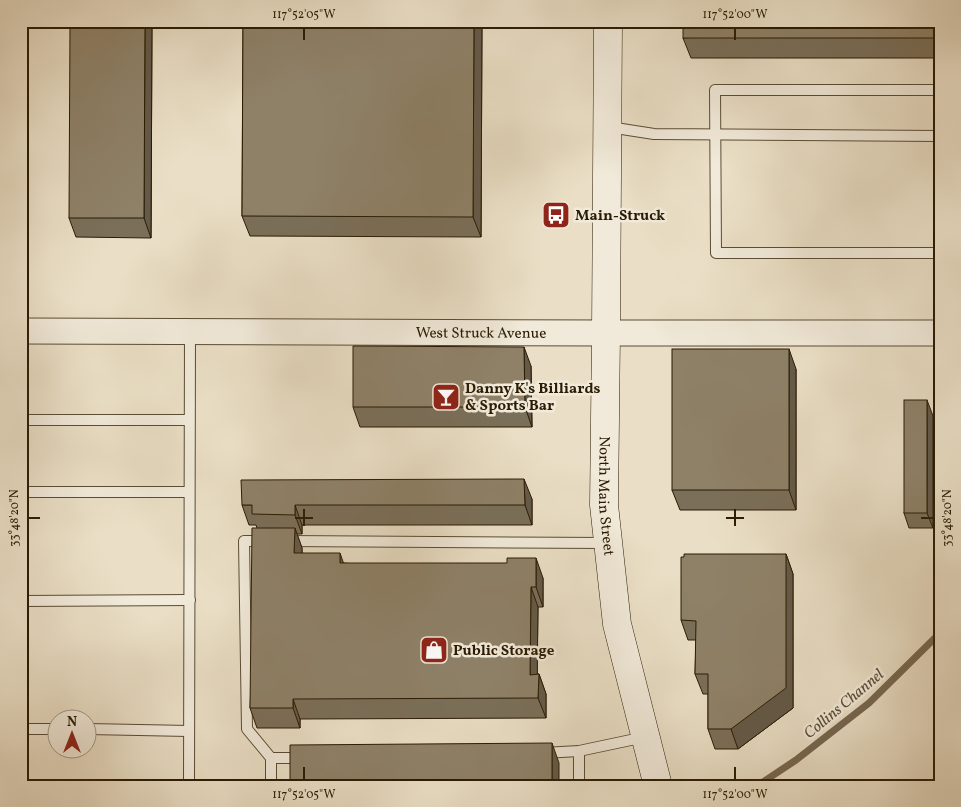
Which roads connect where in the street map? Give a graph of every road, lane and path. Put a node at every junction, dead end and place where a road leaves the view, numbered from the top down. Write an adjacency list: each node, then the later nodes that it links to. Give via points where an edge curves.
1 (608, 21): 3 (main road, North Main Street)
2 (940, 90): 4 (lane, via 714,90)
3 (607, 127): 4 (lane, via 654,134); 9 (main road, North Main Street)
4 (715, 135): 5 (lane); 6 (lane, via 716,253)
5 (940, 136)
6 (940, 253)
7 (21, 331): 8 (street, West Struck Avenue)
8 (190, 331): 9 (street, West Struck Avenue); 12 (lane)
9 (606, 333): 10 (street, West Struck Avenue); 15 (main road, North Main Street, via 604,505)
10 (940, 333)
11 (21, 420): 12 (lane)
12 (189, 420): 14 (lane)
13 (21, 492): 14 (lane)
14 (189, 492): 16 (lane)
15 (608, 543): 22 (main road, North Main Street, via 617,624); 25 (lane, via 244,540 247,730)
16 (190, 600): 17 (lane); 21 (lane)
17 (21, 601)
18 (21, 729): 19 (lane)
19 (48, 729)
20 (98, 729): 21 (lane)
21 (189, 731): 27 (lane)
22 (646, 737): 23 (lane); 30 (main road, North Main Street)
23 (580, 752): 24 (lane); 29 (lane)
24 (536, 753)
25 (272, 758): 26 (lane); 28 (lane)
26 (311, 758)
27 (189, 786)
28 (271, 786)
29 (579, 786)
30 (658, 786)

